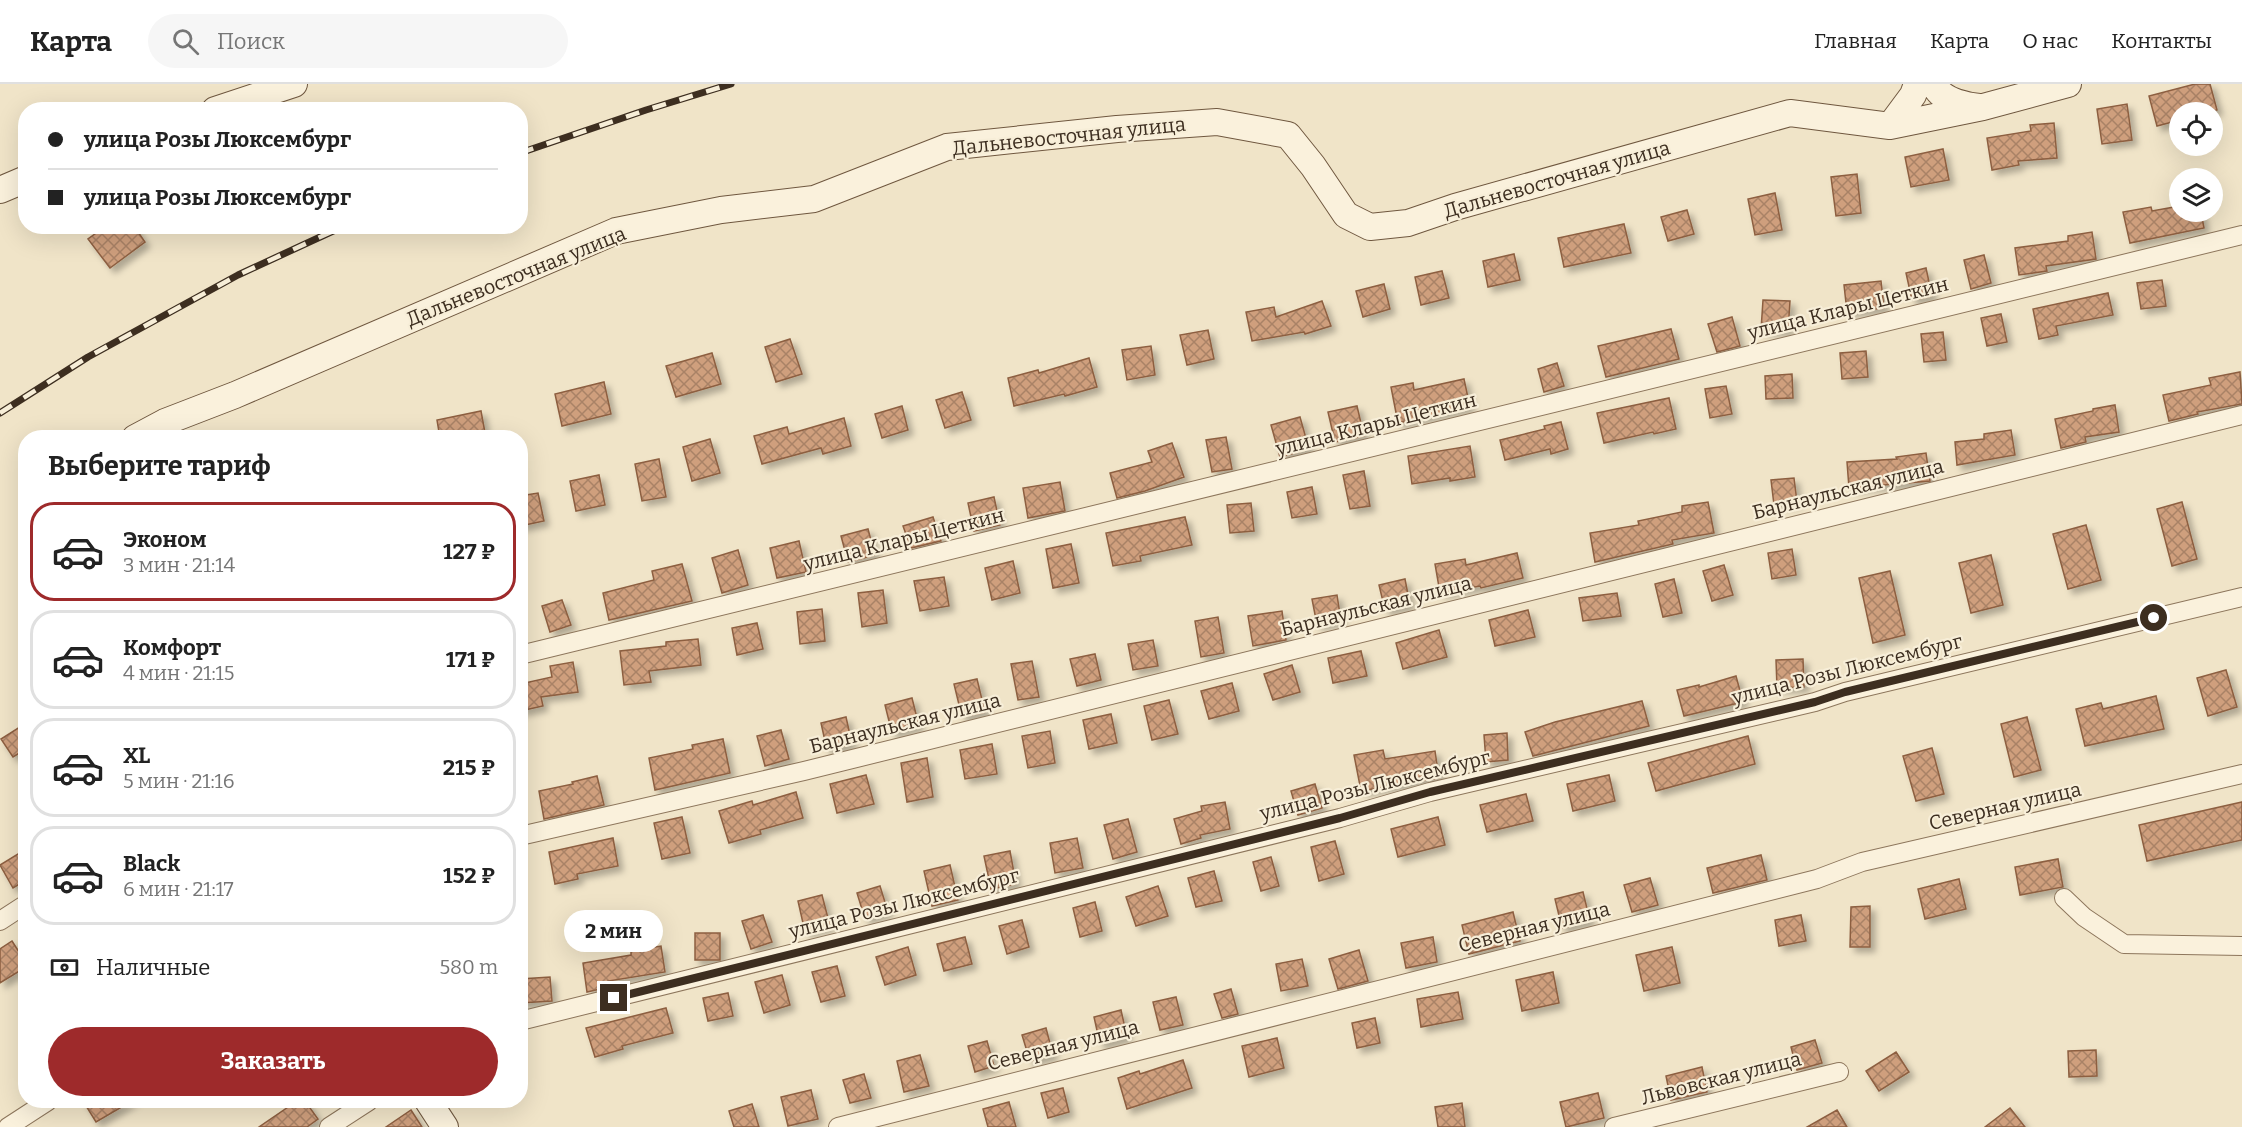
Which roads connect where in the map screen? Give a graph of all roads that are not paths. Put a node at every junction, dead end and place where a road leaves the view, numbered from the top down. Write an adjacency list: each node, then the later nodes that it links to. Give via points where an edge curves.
1 (294, 84): 5 (street)
2 (1917, 84): 7 (street)
3 (1934, 84): 6 (street, Дальневосточная улица, via 1937,91 1960,104)
4 (2068, 84): 6 (street, Дальневосточная улица)
5 (239, 102)
6 (1983, 107): 7 (street, Дальневосточная улица)
7 (1890, 126): 12 (street, Дальневосточная улица, via 1790,113 1408,223 1370,227 1346,215 1288,135 1217,122 947,147 814,199 721,210 616,231)
8 (18, 182): 9 (street)
9 (0, 190)
10 (2242, 235): 14 (street, улица Клары Цеткин)
11 (2242, 415): 16 (street, Барнаульская улица, via 816,769)
12 (150, 430)
13 (2242, 597): 21 (street, улица Розы Люксембург, via 1430,792 1340,818)
14 (528, 654)
15 (2242, 774): 29 (street, Северная улица, via 1862,862 1816,879)
16 (528, 834)
17 (2064, 898): 20 (street, via 2124,944)
18 (18, 909): 19 (street)
19 (0, 921)
20 (2242, 946)
21 (528, 1019)
22 (1839, 1072): 30 (street, Львовская улица)
23 (37, 1108): 26 (street)
24 (358, 1108): 27 (street)
25 (433, 1108): 28 (street)
26 (8, 1127)
27 (329, 1127)
28 (445, 1127)
29 (838, 1127)
30 (1614, 1127)

